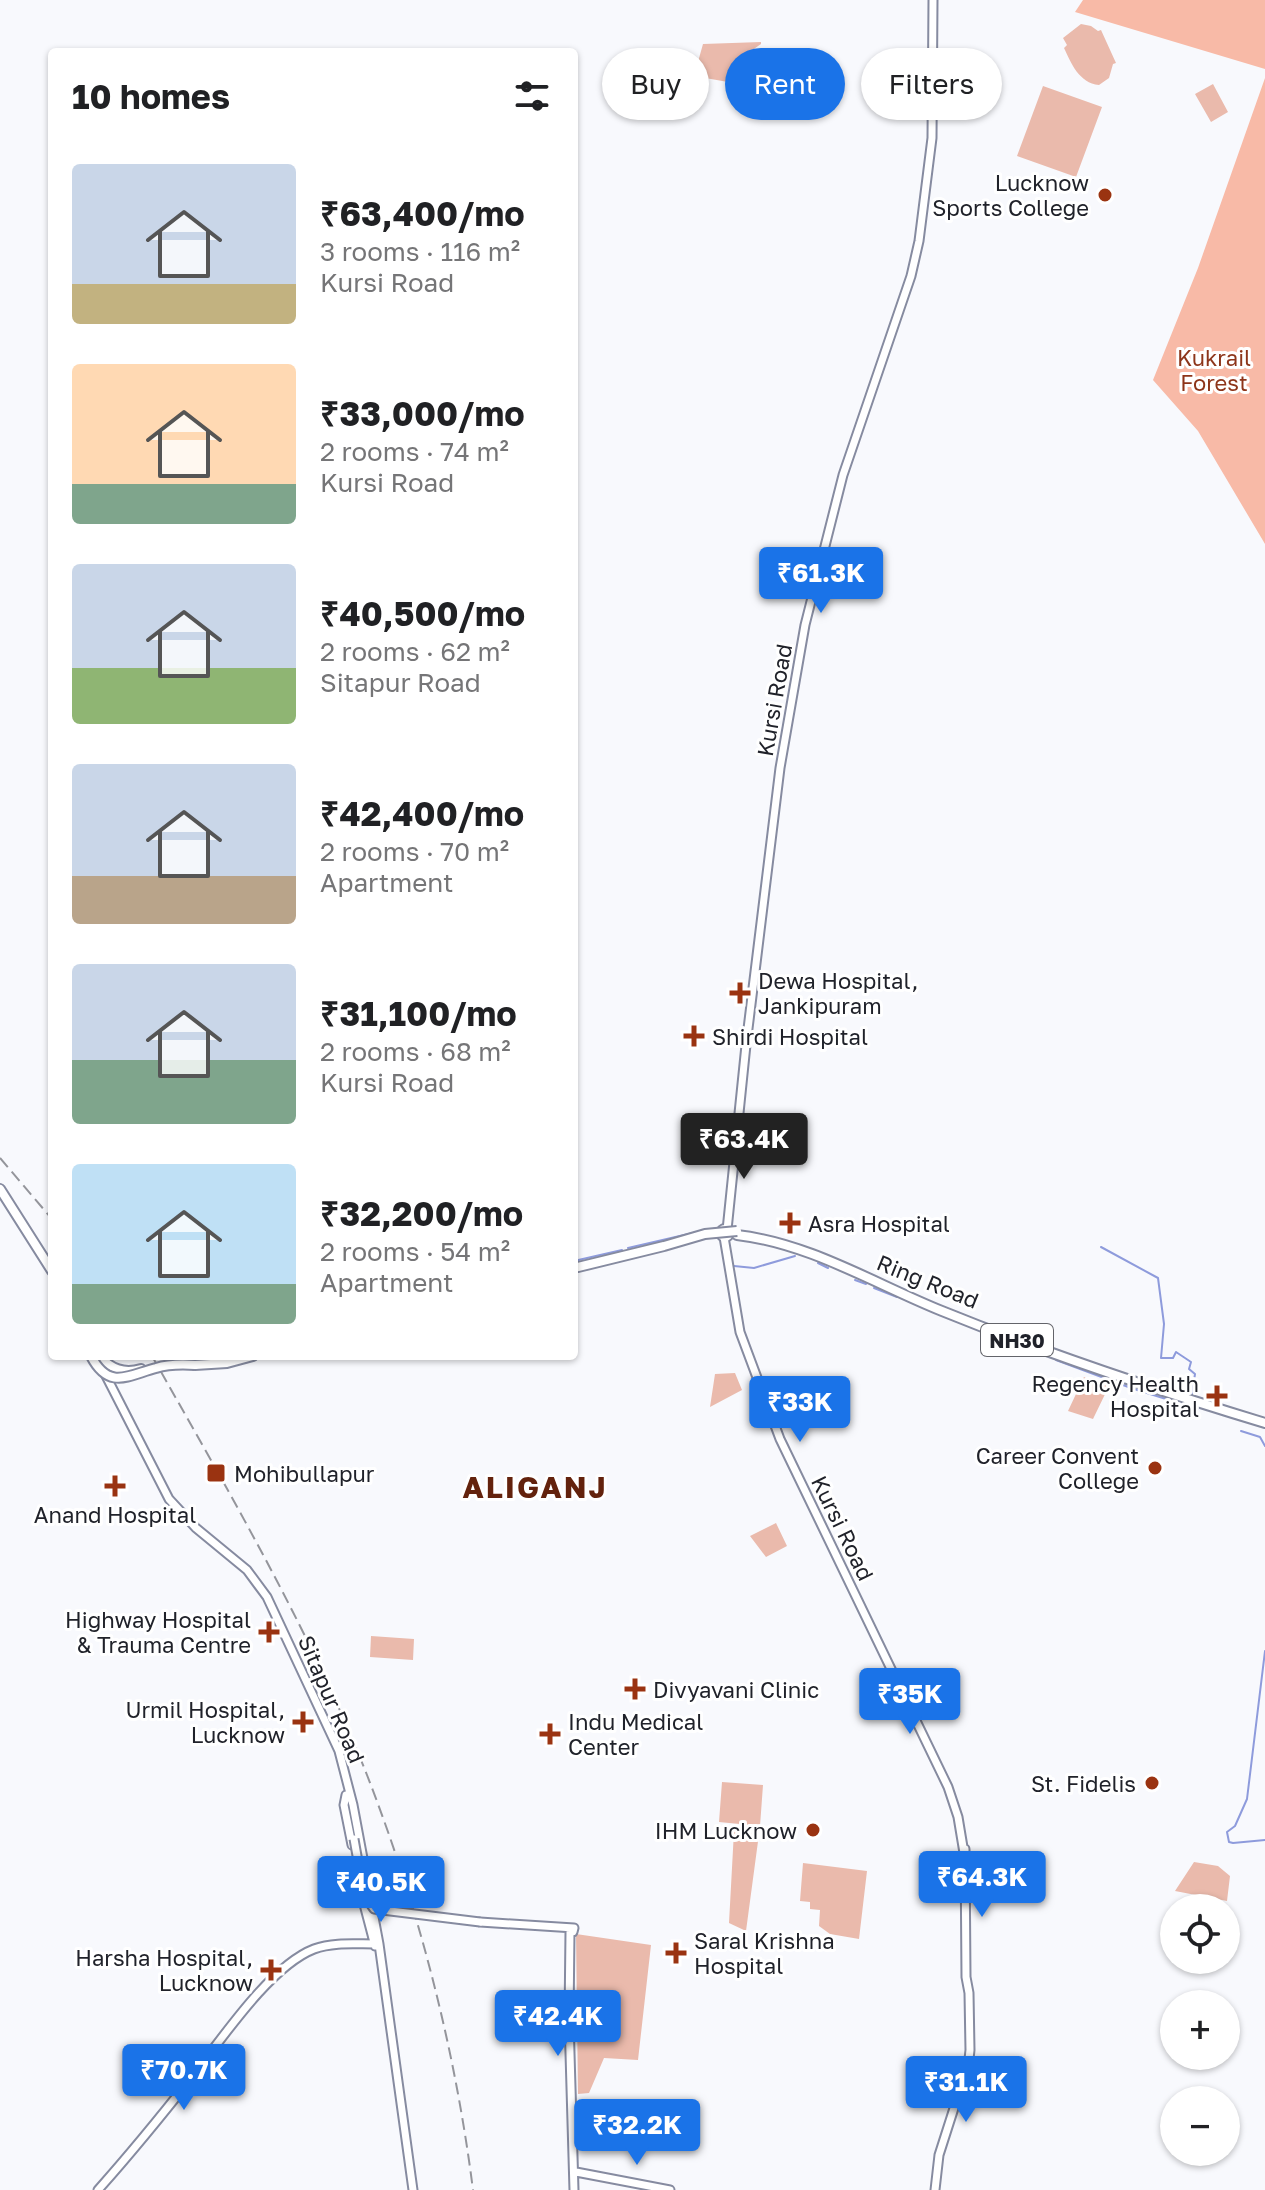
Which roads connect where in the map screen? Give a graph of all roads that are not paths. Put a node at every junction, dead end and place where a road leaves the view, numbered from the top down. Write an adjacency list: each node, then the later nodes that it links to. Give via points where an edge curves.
1 (931, 0): 20 (main road, Kursi Road, via 932,138 919,232 911,276 834,505 805,625 784,743 725,1233 740,1332 780,1439 881,1640 961,1818 970,2050 941,2153)
2 (1, 1187): 3 (highway)
3 (48, 1260)
4 (578, 1269): 5 (highway, Ring Road / NH30, bridge, via 705,1234 737,1231 797,1245)
5 (919, 1301): 11 (highway, Ring Road / NH30, via 1142,1383); 11 (highway, Ring Road / NH30, via 1141,1386)
6 (97, 1360): 10 (highway, bridge, via 101,1370 122,1379)
7 (97, 1360): 12 (main road, Sitapur Road, via 166,1503 238,1565 264,1599 331,1742)
8 (226, 1360): 10 (highway)
9 (238, 1360): 10 (highway)
10 (194, 1363)
11 (1265, 1421)
12 (348, 1799): 13 (main road, bridge, via 367,1896 374,1905); 14 (main road, Sitapur Road, via 344,1805); 17 (main road, Sitapur Road, via 379,1944)
13 (571, 1930): 15 (main road); 18 (main road)
14 (374, 1944): 16 (main road, via 318,1950 295,1962 243,2012); 17 (main road, Sitapur Road)
15 (576, 2170): 18 (main road); 19 (main road)
16 (98, 2190)
17 (411, 2190)
18 (575, 2190)
19 (670, 2190)
20 (937, 2190)

